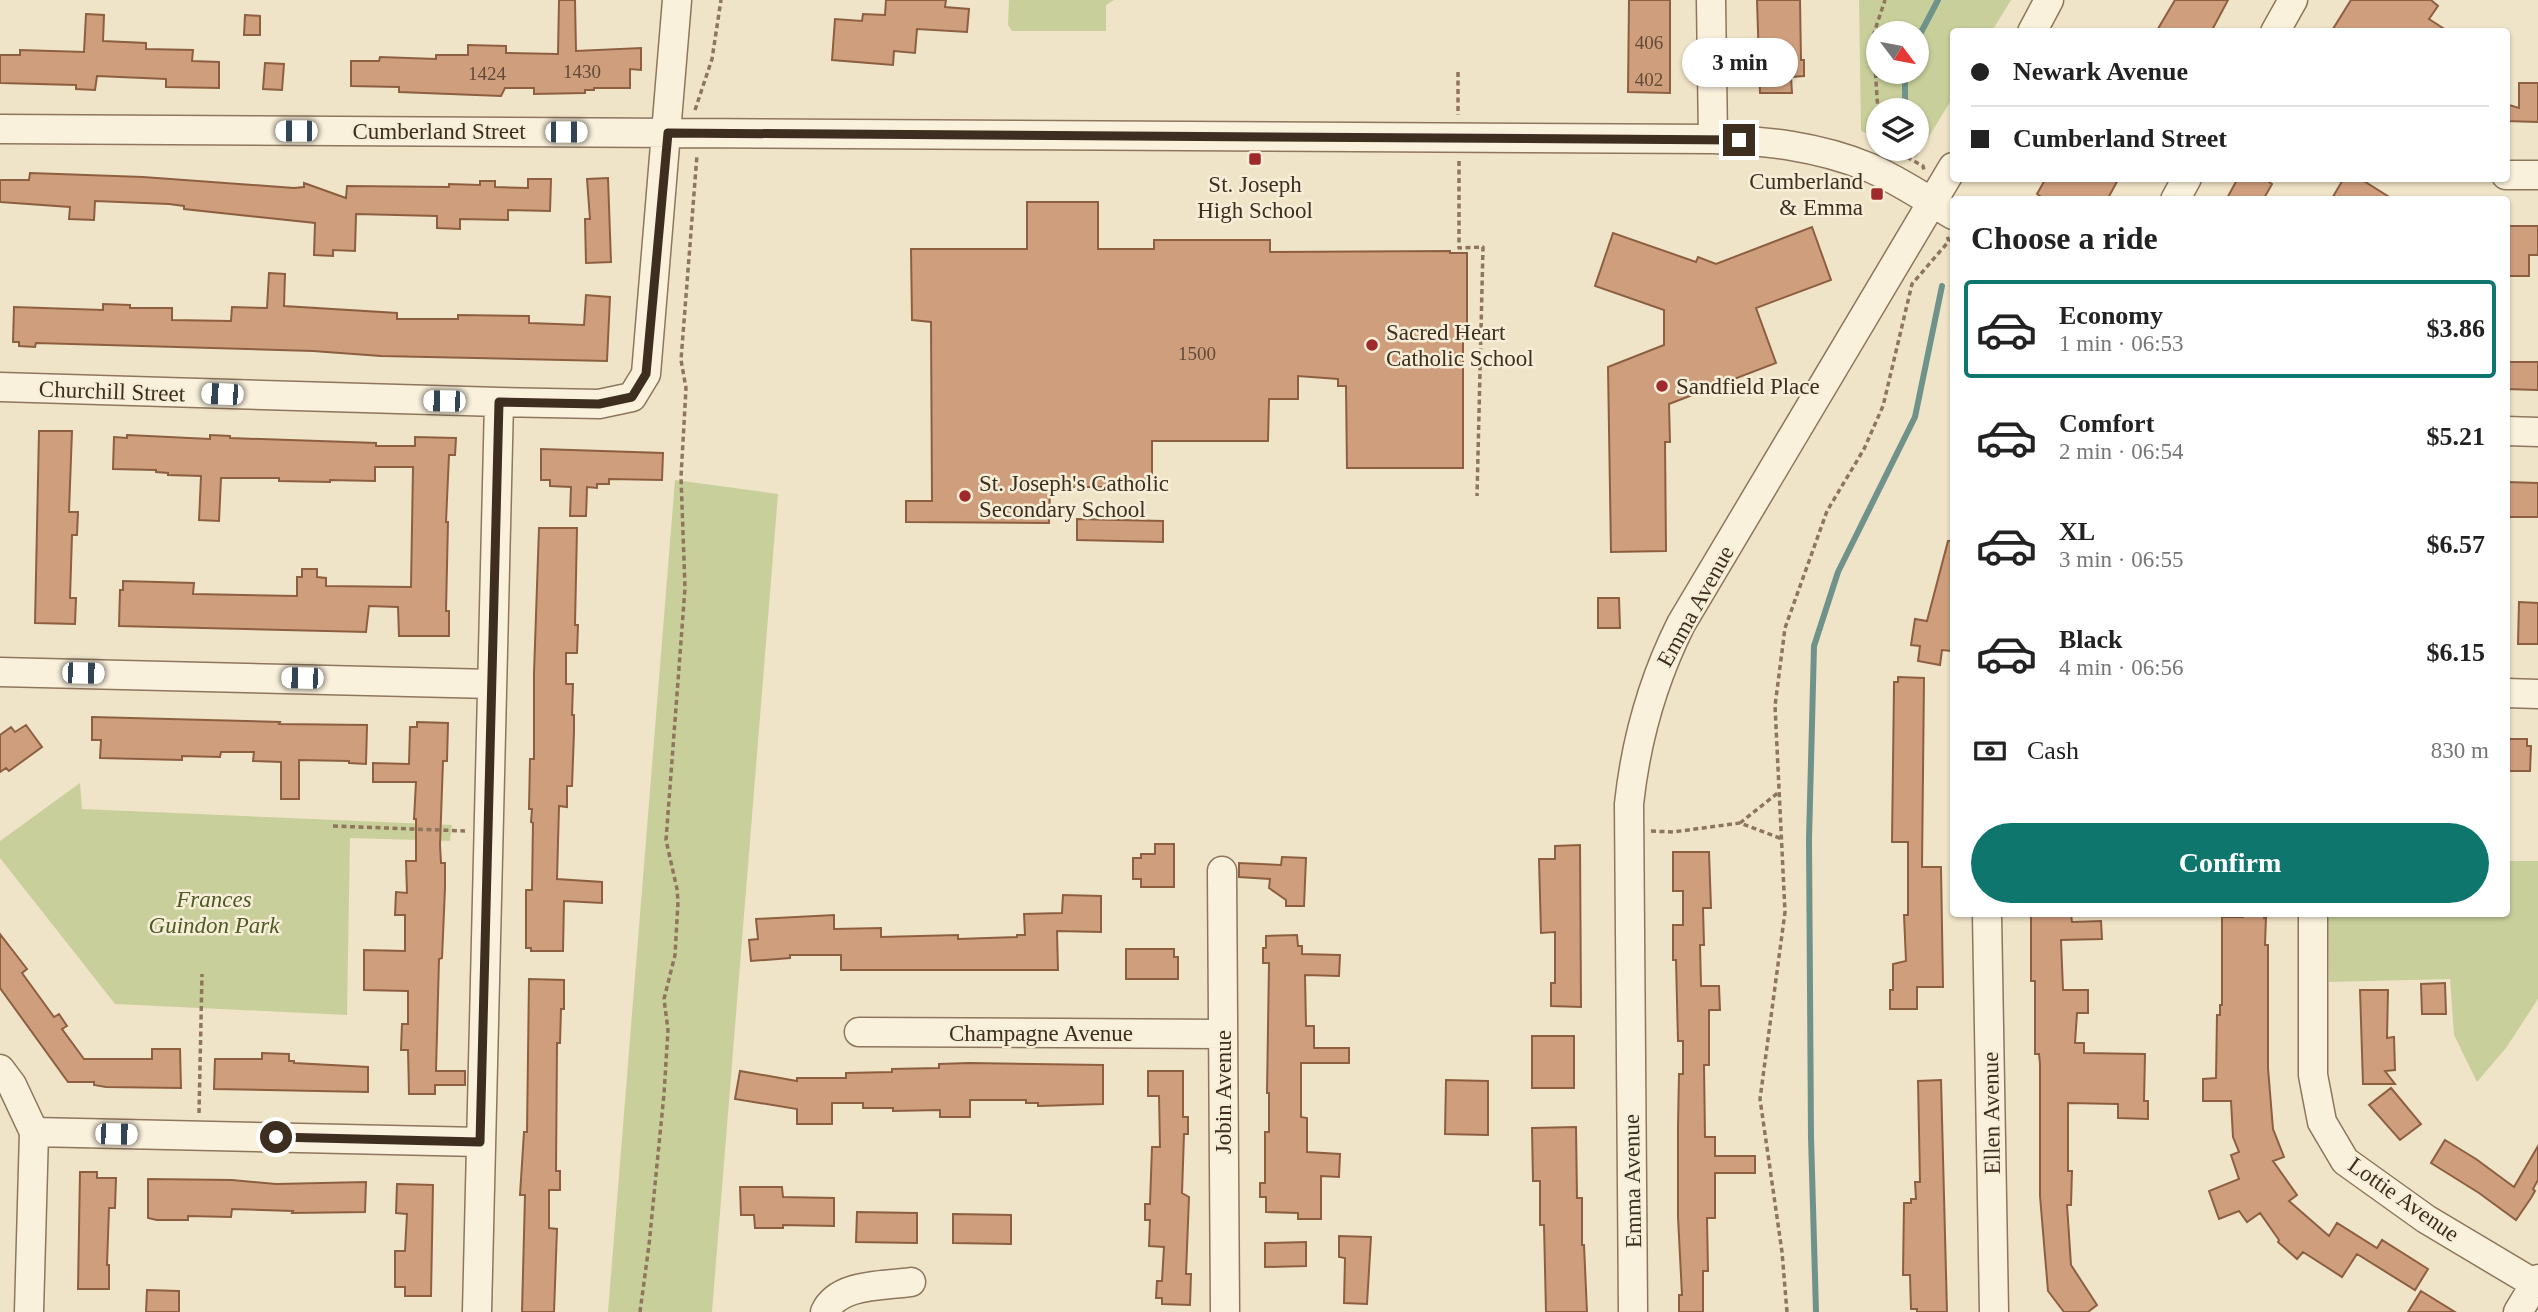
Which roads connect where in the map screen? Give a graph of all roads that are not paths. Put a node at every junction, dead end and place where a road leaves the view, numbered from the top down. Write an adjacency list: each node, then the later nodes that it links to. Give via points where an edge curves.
1 (677, 0): 8 (street)
2 (1711, 0): 9 (street)
3 (2049, 0): 5 (street)
4 (2293, 0): 6 (street)
5 (2034, 28)
6 (2277, 28)
7 (0, 129): 8 (street, Cumberland Street)
8 (668, 133): 9 (street, Cumberland Street); 15 (street, Churchill Street, via 646,374 632,397 599,404)
9 (1713, 139): 13 (street, Cumberland Street, via 1777,142 1839,156 1870,167)
10 (2510, 175): 11 (street)
11 (2538, 175)
12 (1950, 178): 13 (street, Emma Avenue)
13 (1942, 209): 36 (street, Emma Avenue, via 1681,624 1652,689 1636,746 1629,804)
14 (0, 387): 15 (street, Churchill Street)
15 (499, 402): 19 (street)
16 (2510, 431): 17 (street)
17 (2538, 432)
18 (0, 670): 19 (street)
19 (492, 684): 29 (street)
20 (2510, 693): 21 (street)
21 (2538, 694)
22 (1222, 871): 26 (street, Jobin Avenue)
23 (1987, 917): 37 (street, Ellen Avenue)
24 (2313, 917): 31 (street, Lottie Avenue, via 2313,1075 2322,1122 2345,1161 2426,1219)
25 (859, 1032): 26 (street, Champagne Avenue)
26 (1223, 1034): 35 (street, Jobin Avenue)
27 (0, 1069): 28 (street)
28 (34, 1132): 29 (street); 32 (street)
29 (480, 1142): 33 (street)
30 (911, 1282): 34 (street, via 852,1290 829,1303)
31 (2537, 1282): 38 (street)
32 (29, 1312)
33 (477, 1312)
34 (825, 1312)
35 (1225, 1312)
36 (1633, 1312)
37 (1994, 1312)
38 (2518, 1312)

